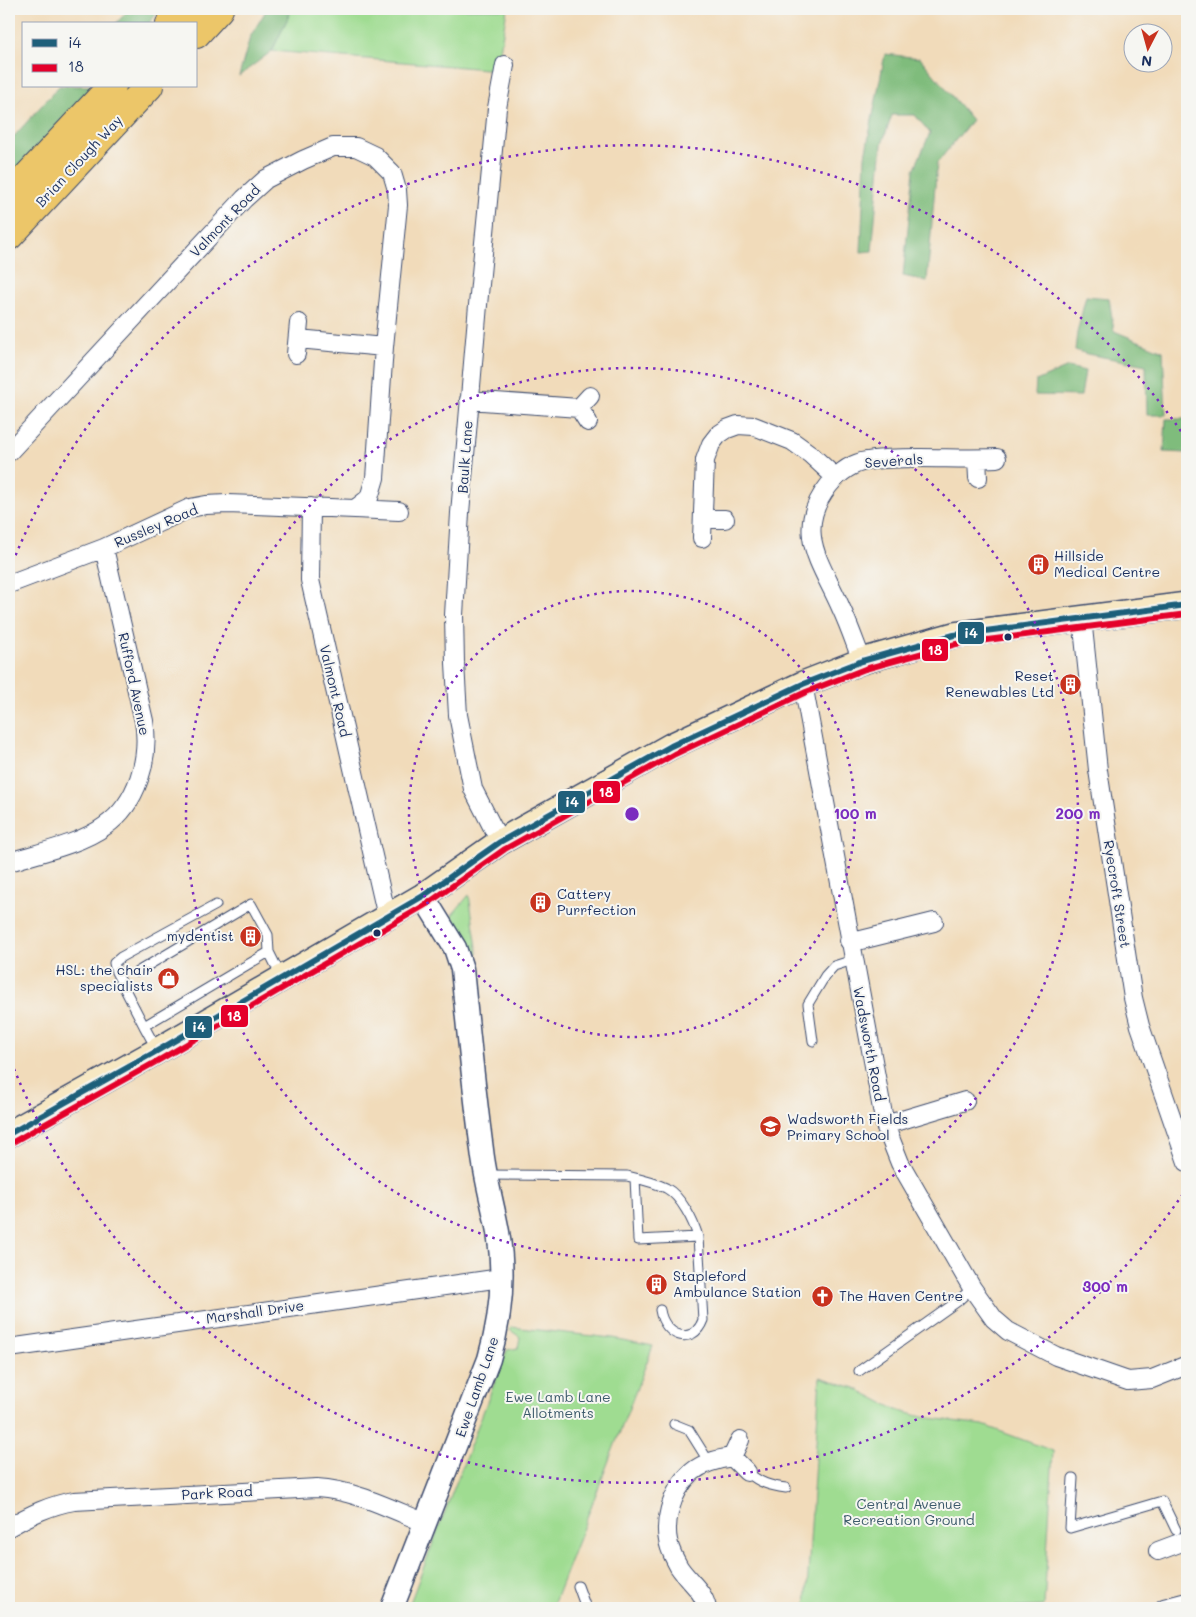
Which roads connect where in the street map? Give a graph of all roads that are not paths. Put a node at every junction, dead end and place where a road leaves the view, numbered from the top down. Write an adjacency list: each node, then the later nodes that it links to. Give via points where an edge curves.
1 (183, 9): 3 (highway)
2 (219, 9): 4 (highway)
3 (172, 22)
4 (198, 32)
5 (505, 65): 12 (street, Baulk Lane)
6 (110, 88): 8 (highway, Brian Clough Way)
7 (147, 88): 9 (highway, Brian Clough Way)
8 (9, 196)
9 (9, 236)
10 (298, 339): 11 (street)
11 (384, 347): 14 (street, Valmont Road, via 397,190 392,172 375,156 356,147 333,147 266,179 244,199); 20 (street, Valmont Road, via 375,478 369,498)
12 (469, 400): 13 (street); 31 (street, Baulk Lane, via 454,614 458,715 473,789)
13 (586, 409)
14 (9, 452)
15 (997, 458): 16 (street, Severals)
16 (977, 459): 17 (street, Severals, via 892,458 865,461); 18 (street)
17 (835, 477): 22 (street, via 792,441 754,426 738,425 718,435 708,451); 29 (street, Severals, via 820,499 811,533 820,567 841,607)
18 (978, 478)
19 (311, 507): 20 (street); 25 (street, Russley Road, via 198,506); 35 (street, Valmont Road, via 310,580)
20 (355, 509): 21 (street)
21 (399, 511)
22 (703, 519): 23 (street); 24 (street)
23 (725, 519)
24 (702, 538)
25 (104, 548): 26 (street, Russley Road); 32 (street, Rufford Avenue, via 144,721 146,750 142,771 125,806 106,826 80,840)
26 (9, 584)
27 (1187, 605): 28 (main road)
28 (1082, 618): 29 (main road, via 954,635); 48 (street, Ryecroft Street, via 1098,770 1133,998)
29 (862, 661): 30 (main road)
30 (803, 684): 31 (main road, via 671,746); 37 (street, Wadsworth Road)
31 (500, 842): 33 (main road)
32 (9, 862)
33 (423, 896): 35 (main road); 49 (street, Ewe Lamb Lane, via 455,948 462,970)
34 (216, 905): 42 (lane, via 114,963)
35 (387, 917): 41 (main road)
36 (934, 922): 37 (street)
37 (850, 941): 39 (street, Wadsworth Road)
38 (269, 952): 40 (lane, via 268,935 251,904); 41 (lane); 42 (lane)
39 (853, 960): 43 (lane, via 834,966 808,1004); 46 (street, Wadsworth Road)
40 (137, 972)
41 (282, 978): 44 (main road)
42 (144, 1026): 44 (lane)
43 (813, 1041)
44 (157, 1051): 47 (main road)
45 (965, 1101): 46 (street)
46 (884, 1125): 53 (street, Wadsworth Road, via 900,1162)
47 (9, 1134)
48 (1187, 1162)
49 (485, 1175): 50 (lane); 52 (street, Ewe Lamb Lane, via 498,1232)
50 (635, 1178): 51 (lane, via 667,1188 695,1224); 51 (lane, via 638,1240)
51 (698, 1237): 54 (lane, via 703,1320 700,1329 688,1335 675,1334 664,1323)
52 (501, 1278): 55 (street, Marshall Drive); 65 (street, Ewe Lamb Lane, via 501,1303 493,1345)
53 (972, 1288): 56 (street, Wadsworth Road, via 994,1319 1008,1331 1056,1356 1116,1378 1128,1381 1152,1379); 57 (lane)
54 (660, 1310)
55 (9, 1348)
56 (1187, 1365)
57 (858, 1371)
58 (674, 1424): 61 (lane, via 689,1430)
59 (740, 1440): 60 (street)
60 (732, 1457): 61 (street); 62 (street)
61 (709, 1462): 73 (street, via 681,1484 672,1502 666,1529 679,1567 704,1598)
62 (747, 1472): 64 (lane, via 758,1481)
63 (1073, 1478): 67 (lane, via 1070,1528 1162,1501)
64 (786, 1488)
65 (426, 1523): 66 (street, Park Road, via 349,1493 317,1488 74,1501 50,1506); 71 (street, Ewe Lamb Lane)
66 (9, 1527)
67 (1182, 1541): 68 (street)
68 (1158, 1551)
69 (578, 1586): 72 (lane)
70 (1187, 1602): 74 (street)
71 (392, 1608)
72 (586, 1608)
73 (707, 1608)
74 (1164, 1608)

